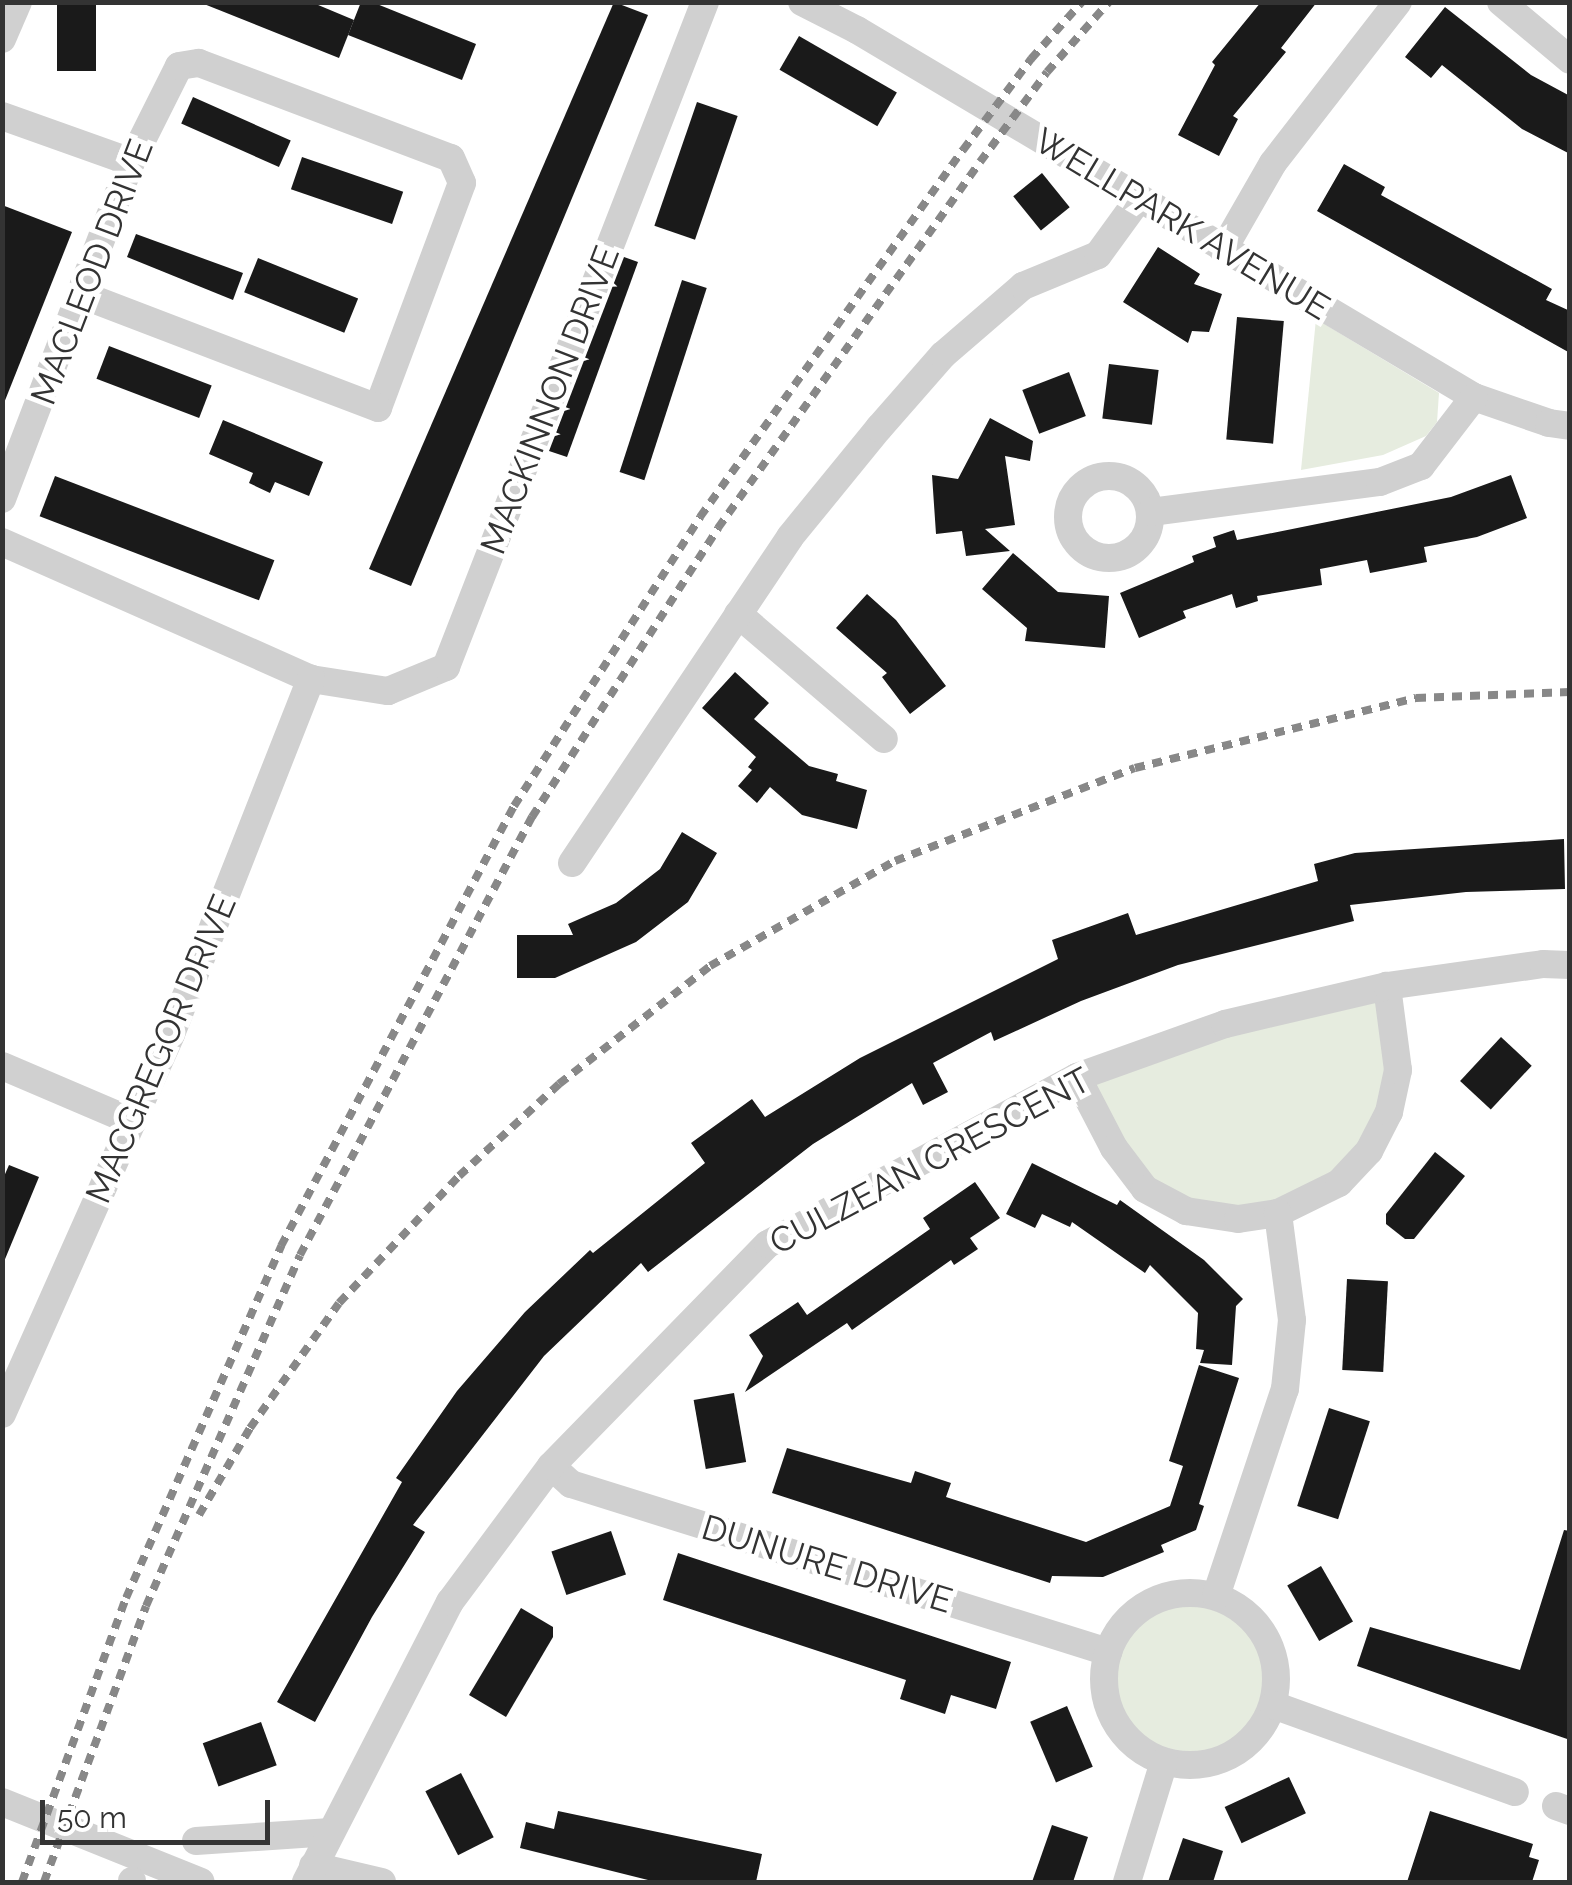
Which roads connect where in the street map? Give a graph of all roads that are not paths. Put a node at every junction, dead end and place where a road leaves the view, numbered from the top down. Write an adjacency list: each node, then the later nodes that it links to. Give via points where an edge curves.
1 (18, 2): 6 (street)
2 (706, 2): 19 (street, MACKINNON DRIVE, via 446,667 388,691)
3 (802, 2): 10 (street, WELLPARK AVENUE)
4 (1398, 2): 11 (street, via 1272,162)
5 (1501, 2): 7 (street)
6 (2, 39)
7 (1570, 60)
8 (2, 116): 9 (street)
9 (131, 162): 12 (street, MACLEOD DRIVE); 12 (street, MACLEOD DRIVE, via 179,66 199,63 451,158 462,183 378,408)
10 (1138, 200): 11 (street, WELLPARK AVENUE); 18 (street, via 1098,255 1023,286 943,355 790,536)
11 (1223, 250): 13 (street, WELLPARK AVENUE)
12 (82, 295): 15 (street, MACLEOD DRIVE)
13 (1474, 397): 14 (street, WELLPARK AVENUE); 16 (street, via 1421,466 1380,482)
14 (1570, 426)
15 (2, 499)
16 (1150, 512)
17 (2, 542): 19 (street, MACKINNON DRIVE)
18 (738, 614): 20 (street); 21 (street)
19 (311, 680): 26 (street, MACGREGOR DRIVE)
20 (884, 739)
21 (572, 863)
22 (1570, 965): 23 (street, CULZEAN CRESCENT)
23 (1388, 986): 25 (street, CULZEAN CRESCENT, via 1224,1024); 27 (street, via 1398,1070 1389,1112 1369,1151 1339,1183)
24 (2, 1066): 26 (street)
25 (1077, 1078): 27 (street, via 1114,1148 1145,1188 1186,1210 1238,1220); 29 (street, CULZEAN CRESCENT, via 768,1244)
26 (133, 1122): 28 (street, MACGREGOR DRIVE)
27 (1278, 1213): 30 (street, via 1292,1320 1285,1389)
28 (2, 1414)
29 (551, 1466): 31 (street, DUNURE DRIVE, via 571,1484); 36 (street, CULZEAN CRESCENT, via 450,1602)
30 (1216, 1596): 31 (street, via 1163,1596 1138,1608); 32 (street, via 1250,1617 1273,1651)
31 (1108, 1652): 33 (street, via 1103,1679 1120,1730)
32 (1273, 1705): 33 (street, via 1242,1749 1191,1766); 34 (street)
33 (1164, 1762): 41 (street)
34 (1515, 1792)
35 (2, 1802): 39 (street)
36 (331, 1832): 37 (street); 38 (street, CULZEAN CRESCENT)
37 (196, 1842)
38 (309, 1874): 40 (street)
39 (201, 1882)
40 (382, 1882)
41 (1127, 1882)

